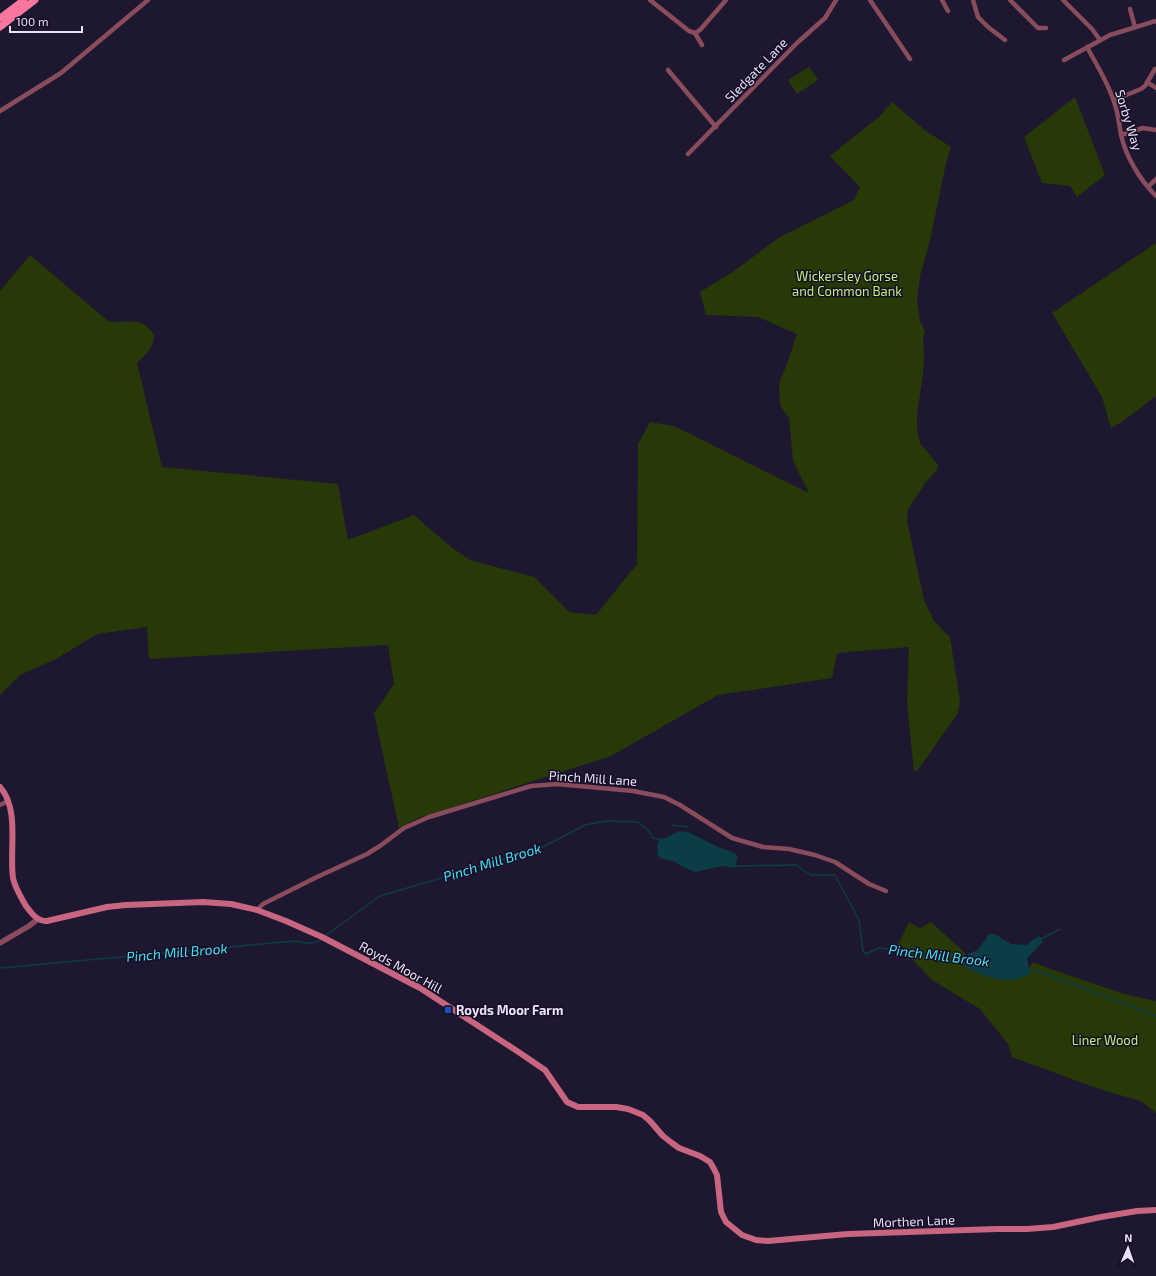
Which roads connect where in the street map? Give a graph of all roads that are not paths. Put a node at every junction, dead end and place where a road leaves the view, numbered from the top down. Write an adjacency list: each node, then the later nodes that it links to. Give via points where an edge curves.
1 (24, 0): 14 (main road)
2 (35, 0): 16 (main road)
3 (148, 0): 31 (street, via 61,73)
4 (650, 0): 19 (street, via 689,31)
5 (726, 0): 19 (street, via 700,30)
6 (836, 0): 32 (street, Sledgate Lane, via 825,18 797,43)
7 (870, 0): 24 (street)
8 (942, 0): 13 (street)
9 (972, 0): 20 (street, via 982,22)
10 (1010, 0): 18 (street, via 1038,28)
11 (1063, 0): 21 (street)
12 (1130, 9): 17 (street)
13 (948, 11)
14 (0, 18)
15 (1156, 21): 17 (street)
16 (0, 27)
17 (1135, 27): 21 (street)
18 (1046, 28)
19 (695, 32): 22 (street)
20 (1005, 40)
21 (1100, 40): 23 (street)
22 (702, 45)
23 (1087, 47): 25 (street); 30 (street, Sorby Way)
24 (910, 59)
25 (1064, 60)
26 (668, 70): 32 (street)
27 (1155, 70): 28 (street)
28 (1147, 82): 29 (street); 30 (street, via 1136,92)
29 (1156, 88)
30 (1114, 100): 34 (street, Sorby Way)
31 (0, 111)
32 (716, 127): 35 (street, Sledgate Lane)
33 (1156, 130): 34 (street, via 1143,128)
34 (1121, 135): 37 (street, Sorby Way, via 1130,160)
35 (688, 154)
36 (1156, 179): 37 (street)
37 (1148, 187): 38 (street, Sorby Way)
38 (1156, 196)
39 (0, 787): 40 (main road)
40 (8, 801): 41 (street); 44 (main road, via 11,814 13,878 18,893)
41 (0, 805)
42 (886, 891): 43 (street, Pinch Mill Lane, via 869,884 836,862 815,854 763,847 732,838 680,804 664,797 634,791 557,784 531,786 428,816 404,828 367,854 263,904)
43 (257, 910): 44 (main road, Royds Moor Hill, via 231,904 203,902 126,905 47,921); 46 (main road, Royds Moor Hill, via 323,938 420,988 545,1070 567,1102 578,1107 616,1107 637,1112 672,1143 705,1158)
44 (38, 919): 45 (street)
45 (0, 943)
46 (717, 1175): 47 (main road, Morthen Lane, via 722,1218 742,1235 761,1240 848,1234 1027,1229)
47 (1156, 1210)

